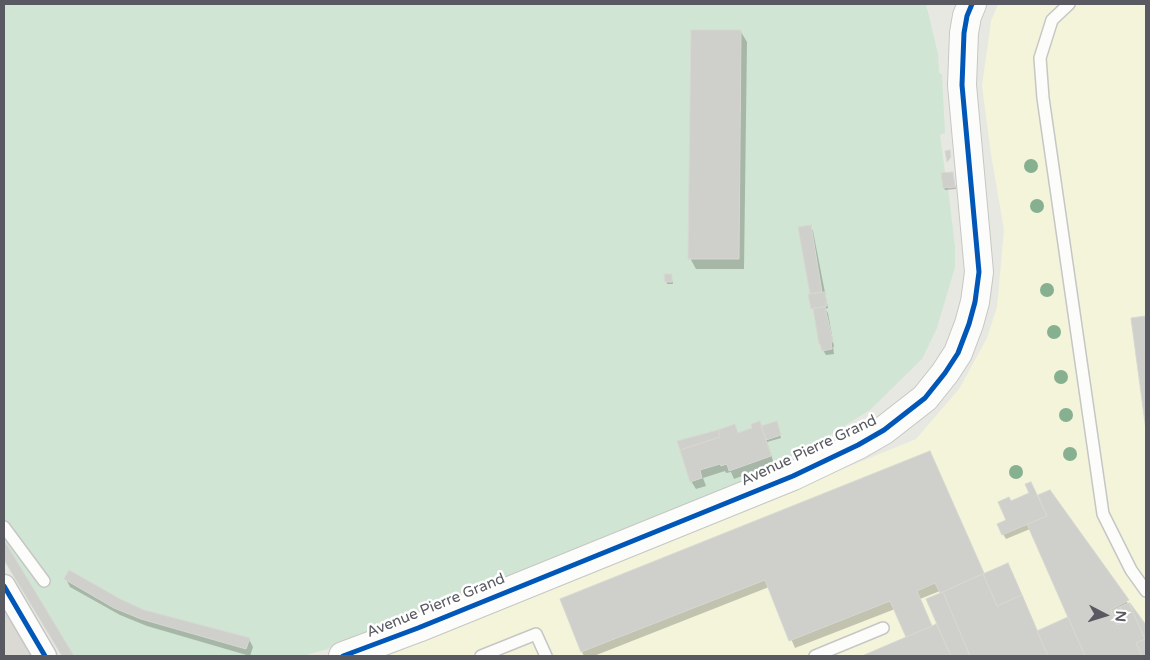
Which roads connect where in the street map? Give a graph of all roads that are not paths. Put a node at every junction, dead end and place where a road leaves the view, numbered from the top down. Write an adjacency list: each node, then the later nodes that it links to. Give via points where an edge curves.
1 (1069, 4): 6 (lane, via 1052,20 1040,58 1043,98 1103,514 1131,570)
2 (966, 8): 8 (street, Avenue Pierre Grand, via 962,85 979,272 975,302 958,353 925,398 858,446 793,476)
3 (4, 527): 4 (lane)
4 (44, 581)
5 (4, 586): 9 (street)
6 (1146, 591)
7 (883, 628): 12 (lane)
8 (351, 655)
9 (45, 656)
10 (481, 656): 11 (lane, via 536,634)
11 (546, 656)
12 (815, 656)

